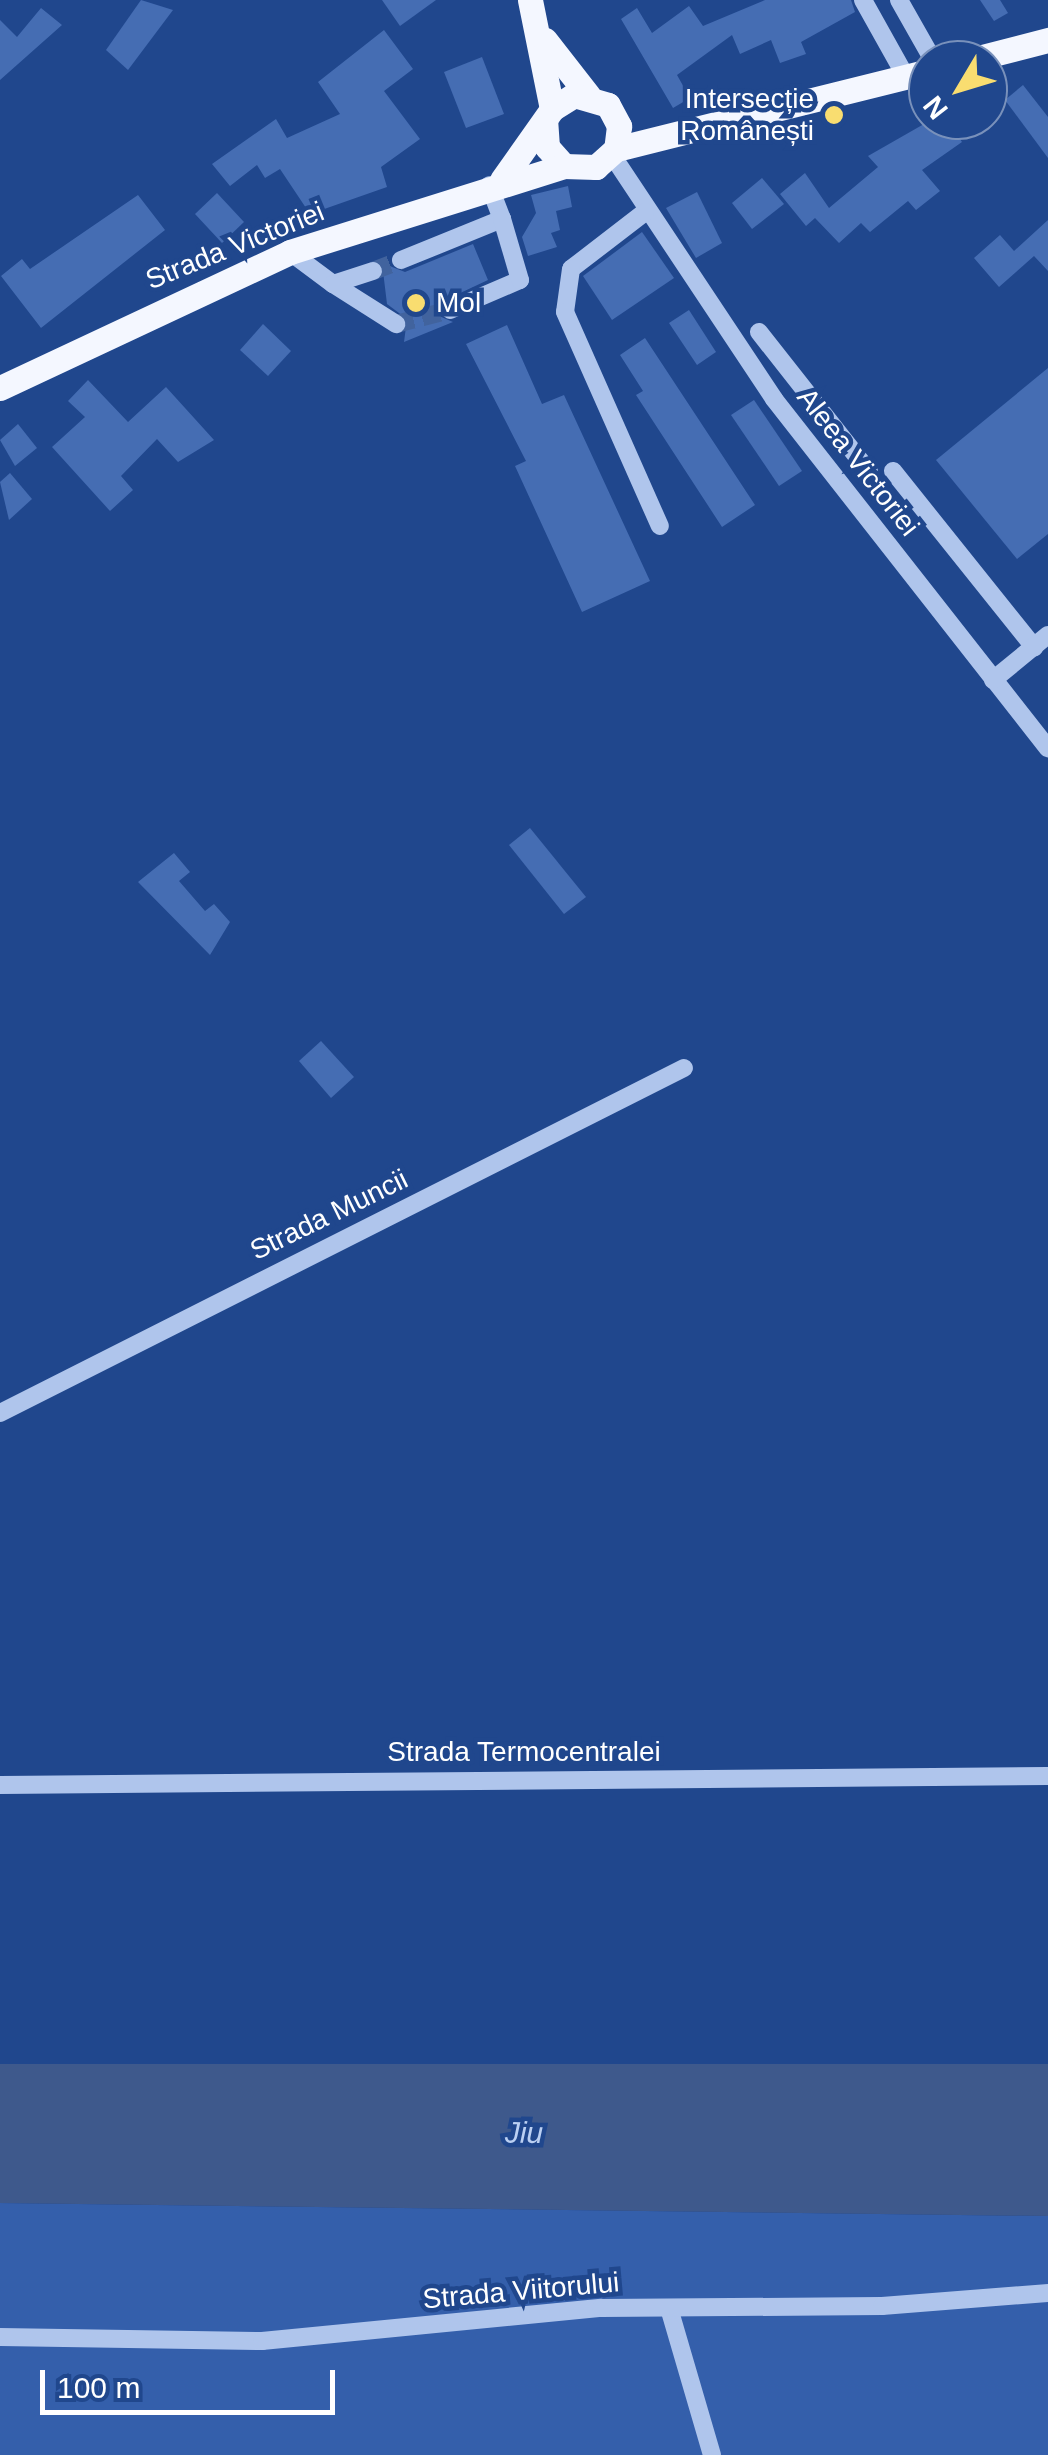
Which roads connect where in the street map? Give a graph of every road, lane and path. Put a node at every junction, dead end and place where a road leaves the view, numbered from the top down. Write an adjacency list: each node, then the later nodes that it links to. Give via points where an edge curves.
1 (530, 0): 4 (main road)
2 (863, 0): 8 (street)
3 (898, 0): 5 (street)
4 (542, 36): 10 (main road); 11 (main road)
5 (921, 40)
6 (1048, 40): 7 (main road)
7 (1008, 50)
8 (908, 62)
9 (908, 76): 13 (main road)
10 (588, 94): 11 (main road); 12 (main road)
11 (548, 115): 15 (main road, via 547,146); 16 (main road)
12 (615, 115): 13 (main road); 14 (main road)
13 (688, 132): 14 (main road)
14 (608, 157): 15 (main road); 17 (street, Aleea Victoriei)
15 (564, 166): 16 (main road, Strada Victoriei)
16 (495, 182): 18 (street); 19 (main road, Strada Victoriei)
17 (641, 206): 29 (street, via 570,270 565,312); 31 (street, Aleea Victoriei, via 765,387)
18 (502, 219): 20 (street); 23 (street, via 520,280)
19 (290, 252): 22 (street); 26 (main road, Strada Victoriei)
20 (401, 260)
21 (373, 271): 22 (street)
22 (333, 284): 24 (street)
23 (450, 310)
24 (396, 324)
25 (759, 332): 28 (street)
26 (0, 388)
27 (893, 471): 30 (street)
28 (869, 472)
29 (660, 526)
30 (1041, 641): 31 (street)
31 (993, 680): 32 (street, Aleea Victoriei)
32 (1048, 748)
33 (684, 1068): 34 (street, Strada Muncii)
34 (0, 1413)
35 (1048, 1776): 36 (street, Strada Termocentralei)
36 (0, 1785)
37 (1048, 2293): 38 (street, Strada Viitorului, via 882,2306)
38 (669, 2308): 39 (street, Strada Viitorului, via 280,2340); 40 (street)
39 (0, 2337)
40 (712, 2455)

